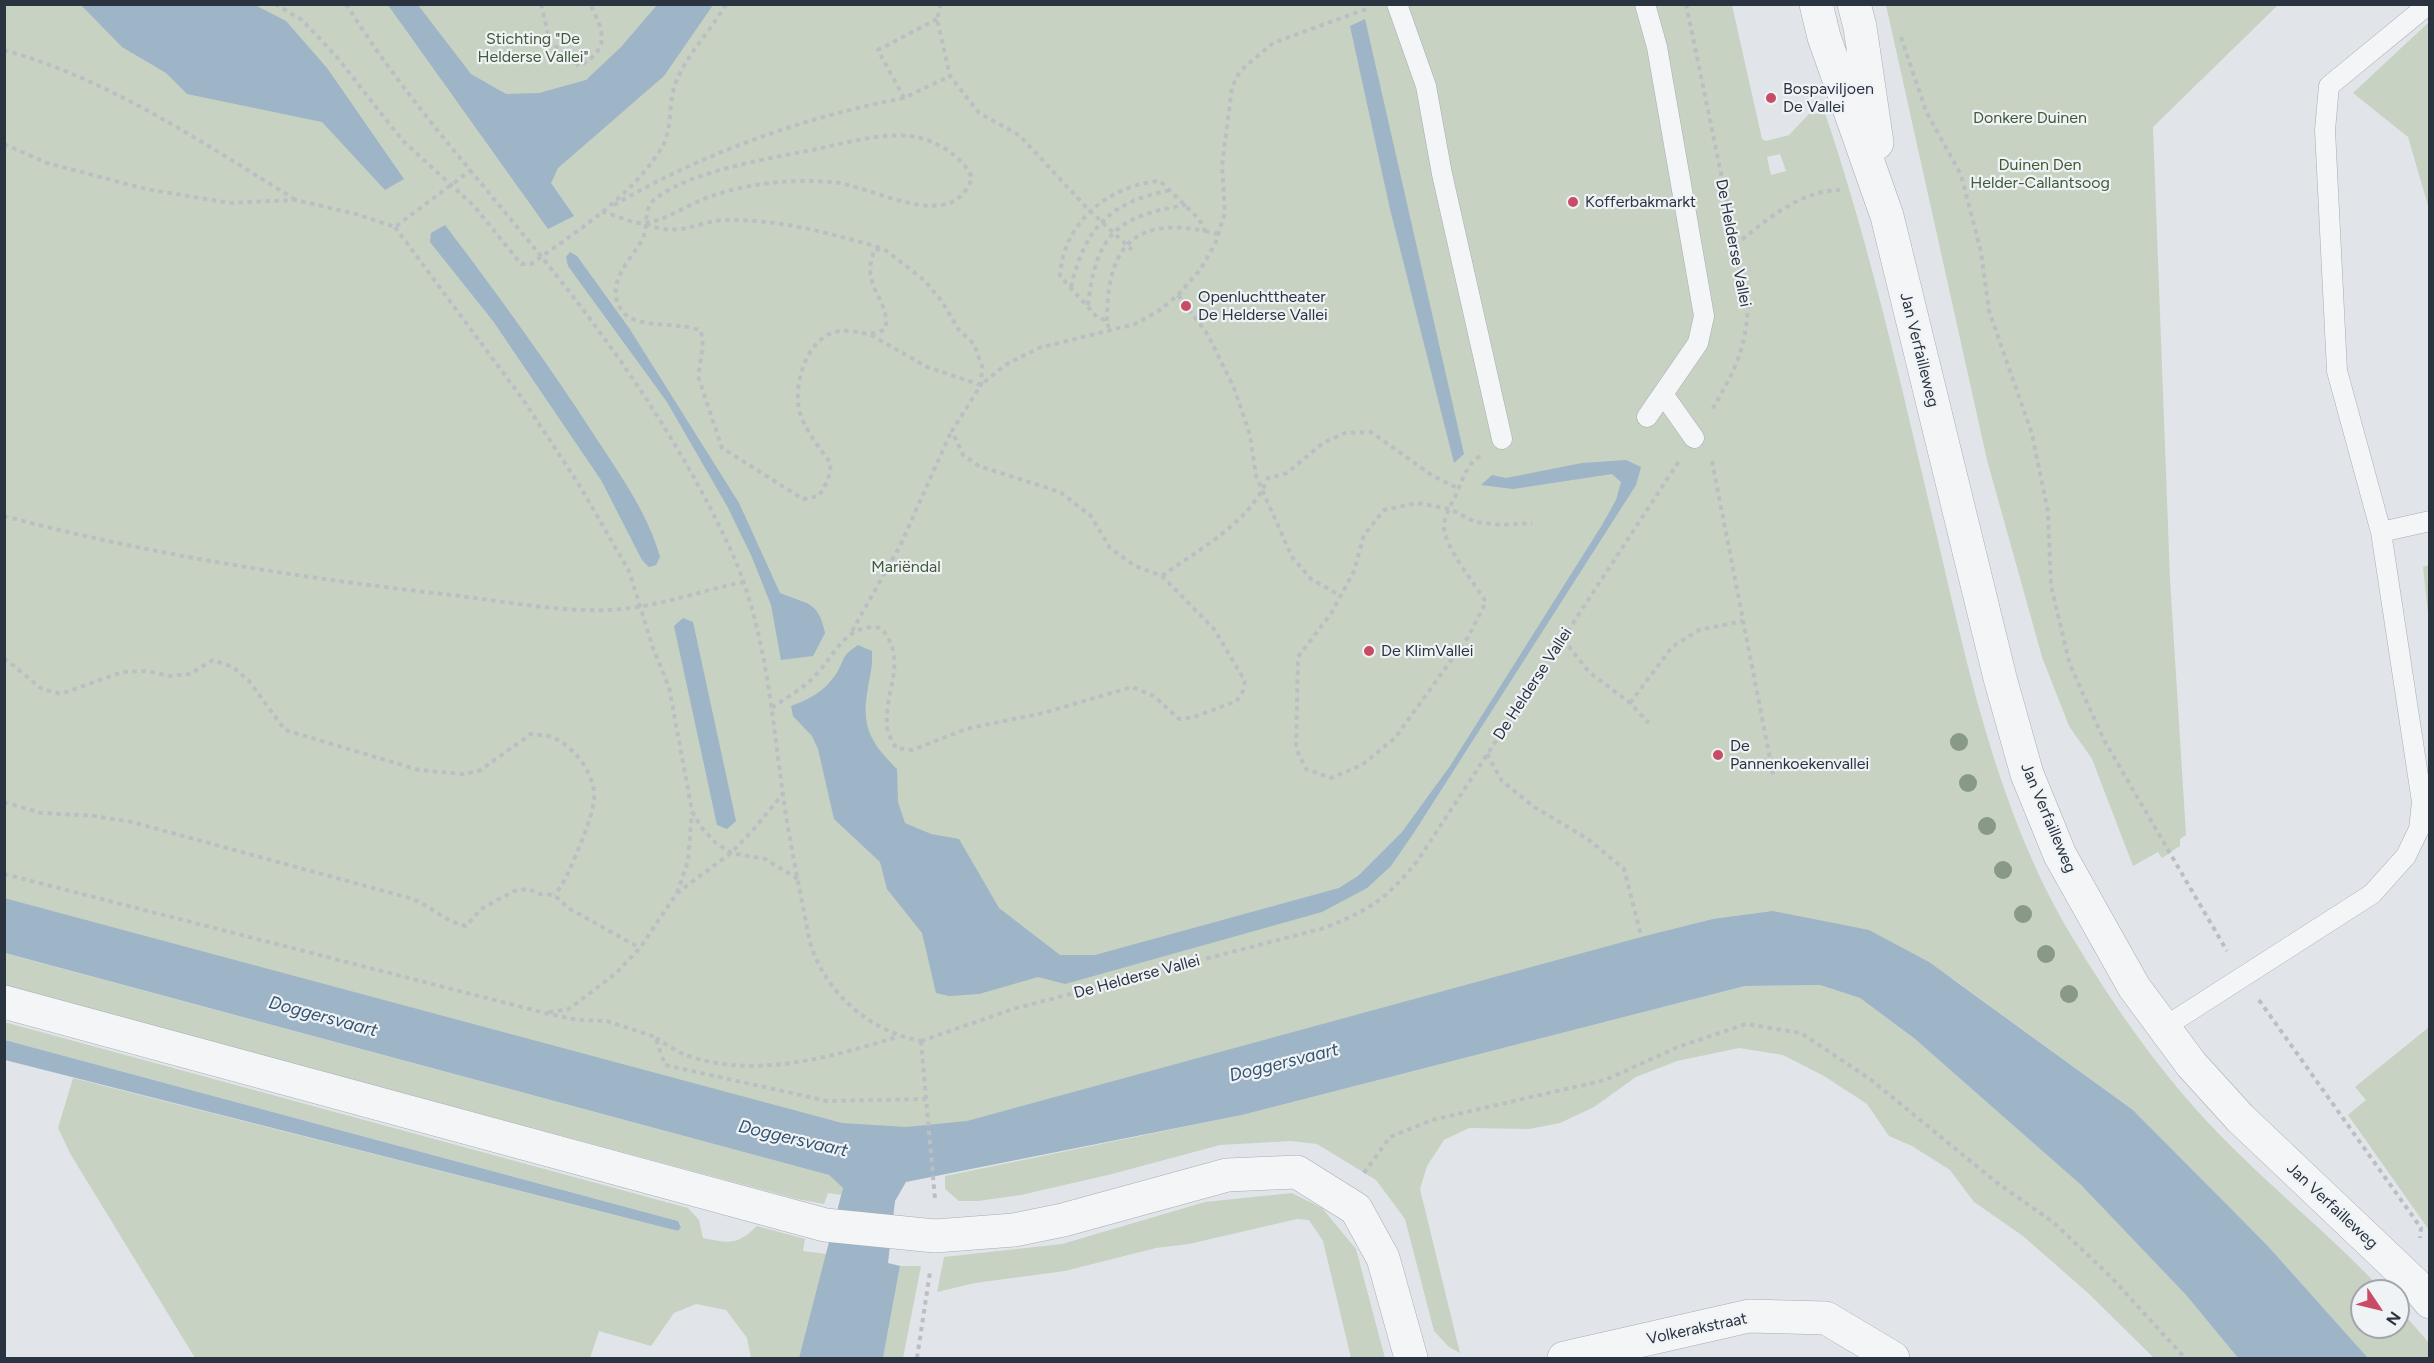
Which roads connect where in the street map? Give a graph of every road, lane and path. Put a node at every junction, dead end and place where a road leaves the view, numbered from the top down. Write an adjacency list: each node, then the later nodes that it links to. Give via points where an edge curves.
1 (275, 4): 21 (path, via 302,20 336,56 402,140)
2 (346, 4): 20 (path, via 372,46)
3 (541, 4): 4 (path, via 550,42 579,66 593,59 599,50 603,29)
4 (590, 4)
5 (726, 4): 27 (path, via 676,81 664,143 648,167)
6 (941, 4): 14 (path)
7 (1378, 4): 33 (path, via 1273,43 1240,71 1233,87 1222,166 1225,213)
8 (1396, 4): 50 (lane, via 1426,86)
9 (1645, 4): 46 (lane, via 1657,47 1704,316 1698,343)
10 (1686, 4): 35 (path, De Helderse Vallei)
11 (1816, 4): 24 (street, Jan Verfailleweg)
12 (1854, 4): 24 (street, Jan Verfailleweg)
13 (2429, 4): 58 (lane, via 2329,86 2325,130 2337,372)
14 (937, 19): 17 (path); 18 (path, via 878,50)
15 (1898, 27): 82 (path, via 1926,111 1961,175 1981,252 1989,311 2032,434 2049,512 2051,586 2070,665 2104,740)
16 (4, 50): 23 (path, via 128,98)
17 (950, 76): 18 (path); 26 (path, via 979,113 1019,135)
18 (904, 98): 27 (path, via 808,121 717,156)
19 (4, 144): 23 (path, via 46,163 146,189 229,203)
20 (471, 170): 21 (path); 38 (path)
21 (452, 185): 30 (path); 38 (path, via 474,206 514,259 531,264)
22 (1172, 190): 25 (path); 26 (path, via 1160,180 1140,182 1114,191); 28 (path, via 1133,200)
23 (296, 200): 30 (path)
24 (1882, 202): 35 (path, via 1828,190 1786,206); 85 (street, Jan Verfailleweg, via 2027,774 2066,865 2134,987)
25 (1187, 205): 31 (path); 32 (path, via 1145,213)
26 (1090, 210): 28 (path); 39 (path, via 1061,258 1060,276)
27 (604, 211): 29 (path); 38 (path)
28 (1101, 221): 32 (path); 39 (path, via 1077,260)
29 (645, 224): 29 (path, via 710,196 771,182 838,182 912,205 946,206 968,190 972,178 958,157 915,136 856,139 760,159 666,191 650,202); 36 (path, via 664,231 730,219 820,231); 44 (path, via 645,234 617,281 615,292 624,313 636,320 691,326 701,331 698,376 722,448 802,499 819,496 831,464 808,432 800,413 797,395 809,352 819,341 840,331)
30 (394, 227): 62 (path, via 510,382 578,483 629,570)
31 (1205, 231): 33 (path); 34 (path, via 1163,226)
32 (1113, 233): 34 (path); 41 (path, via 1093,270)
33 (1219, 234): 40 (path, via 1200,270)
34 (1126, 245): 37 (path); 42 (path, via 1110,276)
35 (1735, 245): 49 (path, De Helderse Vallei, via 1748,304 1746,335 1737,365)
36 (884, 249): 44 (path, via 874,250 870,271 887,320 885,329); 45 (path, via 924,280 959,330 974,344 982,366)
37 (1132, 250)
38 (542, 256): 60 (path, via 633,377 686,466)
39 (1071, 287): 41 (path)
40 (1178, 295): 43 (path, via 1136,324); 53 (path, via 1208,335 1234,388)
41 (1088, 306): 42 (path, via 1097,317)
42 (1107, 321): 43 (path)
43 (1110, 332): 45 (path, via 1039,348 1005,365)
44 (871, 335): 45 (path, via 927,367)
45 (981, 385): 48 (path)
46 (1663, 394): 47 (lane); 49 (lane)
47 (1647, 417)
48 (952, 431): 59 (path, via 963,455 979,466 1060,492 1091,516 1110,548 1135,566); 64 (path, via 900,546)
49 (1694, 438): 65 (path, De Helderse Vallei)
50 (1502, 439): 52 (path, via 1469,464)
51 (1711, 457): 63 (path)
52 (1459, 489): 53 (path, via 1433,476 1371,432 1345,433 1323,443 1287,473 1268,478); 54 (path)
53 (1263, 491): 59 (path, via 1240,519); 61 (path, via 1292,557 1311,579)
54 (1450, 509): 57 (path, via 1475,522); 61 (path, via 1418,502 1384,510 1364,535 1354,571); 61 (path, via 1444,526 1453,556 1486,602 1467,637 1395,738 1362,765 1331,778 1306,769 1296,748 1298,657)
55 (4, 516): 62 (path, via 182,557 381,587 571,608 610,610)
56 (2430, 520): 58 (lane)
57 (1532, 523)
58 (2381, 532): 82 (lane, via 2422,802 2419,829 2406,856 2372,894)
59 (1162, 576): 64 (path, via 1214,629 1245,681 1236,702 1195,718 1179,719 1154,696 1132,687 1043,713 966,729 912,750 896,748 886,728 895,652 891,639 881,627 868,626)
60 (743, 582): 62 (path); 68 (path, via 758,630)
61 (1341, 596)
62 (640, 605): 74 (path, via 669,687)
63 (1743, 621): 67 (path, via 1699,630 1672,647); 71 (path)
64 (852, 632): 68 (path, via 812,679)
65 (1563, 639): 67 (path, via 1589,672); 70 (path, De Helderse Vallei)
66 (4, 658): 79 (path, via 42,689 61,694 122,672 190,674 213,660 233,667 249,681 285,730 428,771 479,771 531,734 548,736 566,745 580,761 591,778 594,799 564,884)
67 (1630, 703): 69 (path)
68 (770, 709): 72 (path)
69 (1649, 723)
70 (1487, 754): 80 (path, via 1502,781 1534,807 1588,839 1624,869); 88 (path, De Helderse Vallei, via 1399,884 1359,915 1324,928 1013,1009)
71 (1773, 774)
72 (783, 794): 75 (path); 77 (path)
73 (4, 802): 79 (path, via 41,813 95,816 170,833 413,899 432,907 453,924 466,926 481,909 514,891 528,889)
74 (692, 811): 75 (path, via 701,827); 78 (path, via 688,861)
75 (731, 853): 77 (path, via 765,859); 78 (path)
76 (4, 874): 84 (path)
77 (798, 880): 87 (path, via 816,965 846,1003)
78 (677, 893): 81 (path)
79 (554, 895): 81 (path, via 570,909)
80 (1641, 935)
81 (640, 948): 84 (path, via 615,974 568,1009)
82 (2243, 977): 85 (lane); 93 (path, via 2421,1228)
83 (4, 1002): 92 (street, via 825,1225)
84 (545, 1013): 86 (path, via 607,1021)
85 (2163, 1028): 93 (street, Jan Verfailleweg, via 2240,1118)
86 (656, 1037): 87 (path, via 688,1056 726,1063 786,1065); 89 (path, via 665,1065 827,1101)
87 (897, 1037): 88 (path)
88 (921, 1041): 89 (path)
89 (926, 1099): 90 (path)
90 (935, 1191)
91 (1344, 1201): 92 (street, via 1297,1172 1227,1175 1014,1230); 95 (street, via 1356,1209 1383,1258); 98 (path, via 1390,1137 1432,1119 1605,1080 1678,1047 1746,1024 1801,1033 1870,1079 1996,1182 2053,1222 2110,1276)
92 (925, 1236): 94 (path)
93 (2422, 1293)
94 (917, 1359)
95 (1411, 1359)
96 (1564, 1359): 97 (street, Volkerakstraat, via 1749,1316 1826,1318)
97 (1893, 1359)
98 (2185, 1359)

